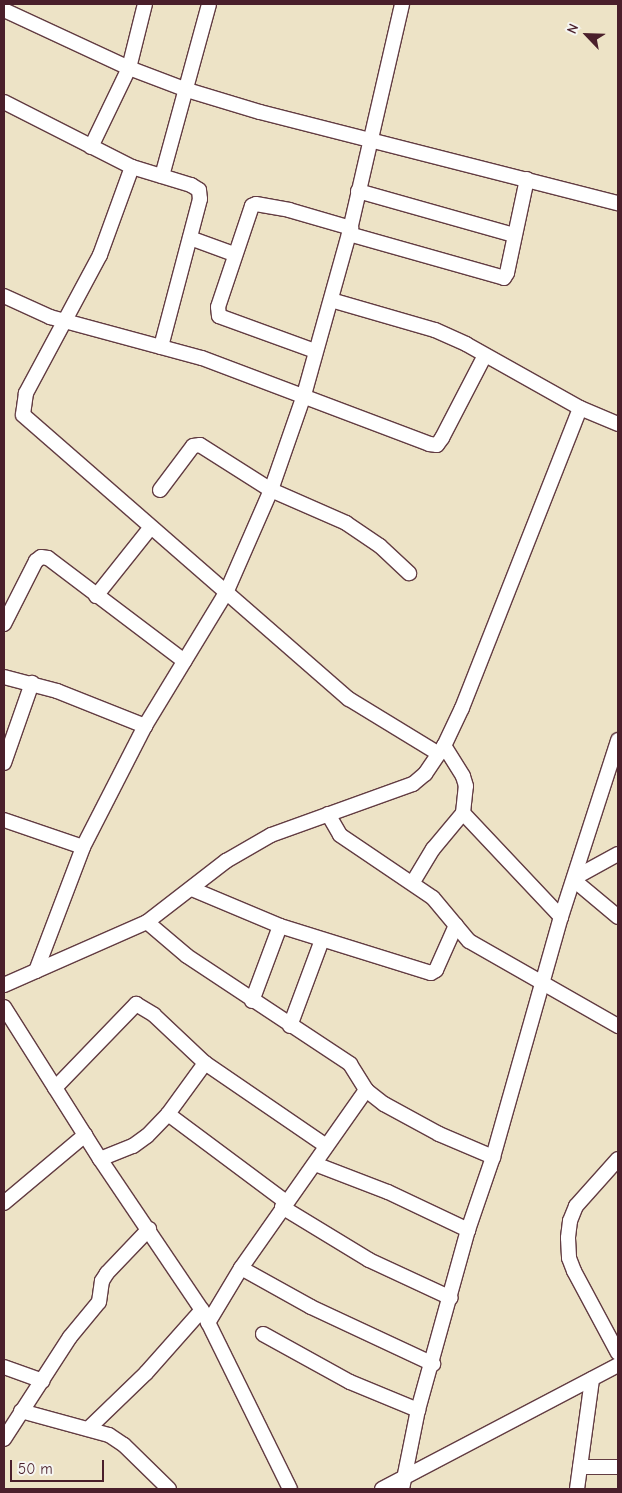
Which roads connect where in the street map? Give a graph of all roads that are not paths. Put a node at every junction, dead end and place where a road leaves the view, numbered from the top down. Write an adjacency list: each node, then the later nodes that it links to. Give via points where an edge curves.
1 (146, 4): 5 (street)
2 (209, 4): 6 (street)
3 (402, 4): 8 (street)
4 (4, 10): 5 (street)
5 (129, 68): 6 (street); 9 (street)
6 (187, 90): 8 (street, via 260,112); 11 (street)
7 (4, 102): 9 (street)
8 (371, 138): 12 (street); 13 (street)
9 (91, 147): 10 (street)
10 (132, 167): 11 (street); 21 (street, via 100,255)
11 (162, 176): 17 (street, via 199,190 200,199)
12 (527, 179): 14 (street); 16 (street)
13 (358, 191): 15 (street); 16 (street)
14 (618, 203)
15 (350, 231): 16 (street, via 504,278 508,273); 18 (street, via 256,204 249,210); 20 (street)
16 (514, 235)
17 (190, 238): 18 (street); 22 (street)
18 (234, 254): 23 (street, via 217,312 219,316)
19 (4, 296): 21 (street)
20 (330, 300): 23 (street); 24 (street, via 435,330)
21 (66, 321): 22 (street); 30 (street, via 26,394 23,415)
22 (161, 347): 25 (street, via 202,358)
23 (315, 351): 25 (street)
24 (485, 355): 25 (street, via 436,445); 26 (street)
25 (304, 395): 29 (street)
26 (580, 408): 27 (street); 40 (street, via 496,626)
27 (618, 424)
28 (160, 490): 29 (street, via 196,444)
29 (271, 490): 31 (street, via 346,523 380,546); 32 (street)
30 (151, 527): 32 (street); 33 (street)
31 (409, 573)
32 (226, 593): 35 (street); 40 (street, via 349,699)
33 (96, 596): 34 (street, via 41,556); 35 (street)
34 (4, 624)
35 (184, 661): 38 (street)
36 (4, 677): 37 (street)
37 (32, 683): 38 (street); 41 (street)
38 (145, 726): 45 (street)
39 (618, 740): 47 (street)
40 (441, 750): 42 (street, via 463,776 466,786); 43 (street, via 413,784)
41 (4, 763)
42 (463, 813): 48 (street, via 433,849); 50 (street)
43 (328, 814): 48 (street, via 340,835); 49 (street, via 271,836 226,861)
44 (4, 820): 45 (street)
45 (83, 847): 56 (street)
46 (618, 854): 47 (street)
47 (575, 879): 50 (street); 51 (street)
48 (413, 882): 53 (street, via 433,898)
49 (192, 889): 52 (street); 54 (street)
50 (561, 917): 57 (street)
51 (618, 917)
52 (147, 922): 56 (street); 59 (street, via 187,956)
53 (456, 925): 55 (street, via 436,970 431,973); 57 (street, via 469,941)
54 (280, 926): 55 (street); 59 (street)
55 (322, 940): 61 (street)
56 (36, 971): 58 (street)
57 (542, 983): 62 (street); 69 (street)
58 (4, 985)
59 (252, 1001): 61 (street)
60 (4, 1006): 64 (street)
61 (290, 1026): 65 (street, via 350,1064)
62 (618, 1026)
63 (205, 1063): 64 (street, via 154,1015 136,1004); 66 (street); 68 (street)
64 (55, 1088): 67 (street)
65 (366, 1090): 68 (street); 69 (street, via 399,1114)
66 (168, 1114): 70 (street, via 133,1146); 74 (street)
67 (85, 1135): 70 (street); 73 (street)
68 (326, 1146): 72 (street)
69 (493, 1157): 76 (street)
70 (100, 1159): 75 (street)
71 (618, 1159): 82 (street, via 576,1206 568,1238 569,1258 574,1271)
72 (315, 1164): 74 (street); 76 (street)
73 (4, 1202)
74 (284, 1204): 77 (street); 78 (street, via 368,1260)
75 (149, 1229): 79 (street); 87 (street, via 107,1273 99,1302 70,1337)
76 (468, 1230): 78 (street)
77 (241, 1268): 80 (street); 83 (street, via 311,1307)
78 (451, 1298): 83 (street)
79 (202, 1310): 80 (street); 90 (street, via 146,1373)
80 (208, 1323): 96 (street)
81 (263, 1334): 88 (street, via 350,1382)
82 (618, 1353)
83 (433, 1364): 88 (street)
84 (618, 1366): 86 (street)
85 (4, 1367): 87 (street)
86 (592, 1379): 92 (street); 94 (street)
87 (43, 1381): 89 (street)
88 (418, 1410): 94 (street)
89 (21, 1411): 90 (street); 91 (street)
90 (88, 1429): 95 (street, via 117,1439)
91 (4, 1439)
92 (580, 1467): 93 (street); 98 (street)
93 (618, 1468)
94 (403, 1484): 97 (street)
95 (169, 1489)
96 (290, 1489)
97 (382, 1489)
98 (577, 1489)

